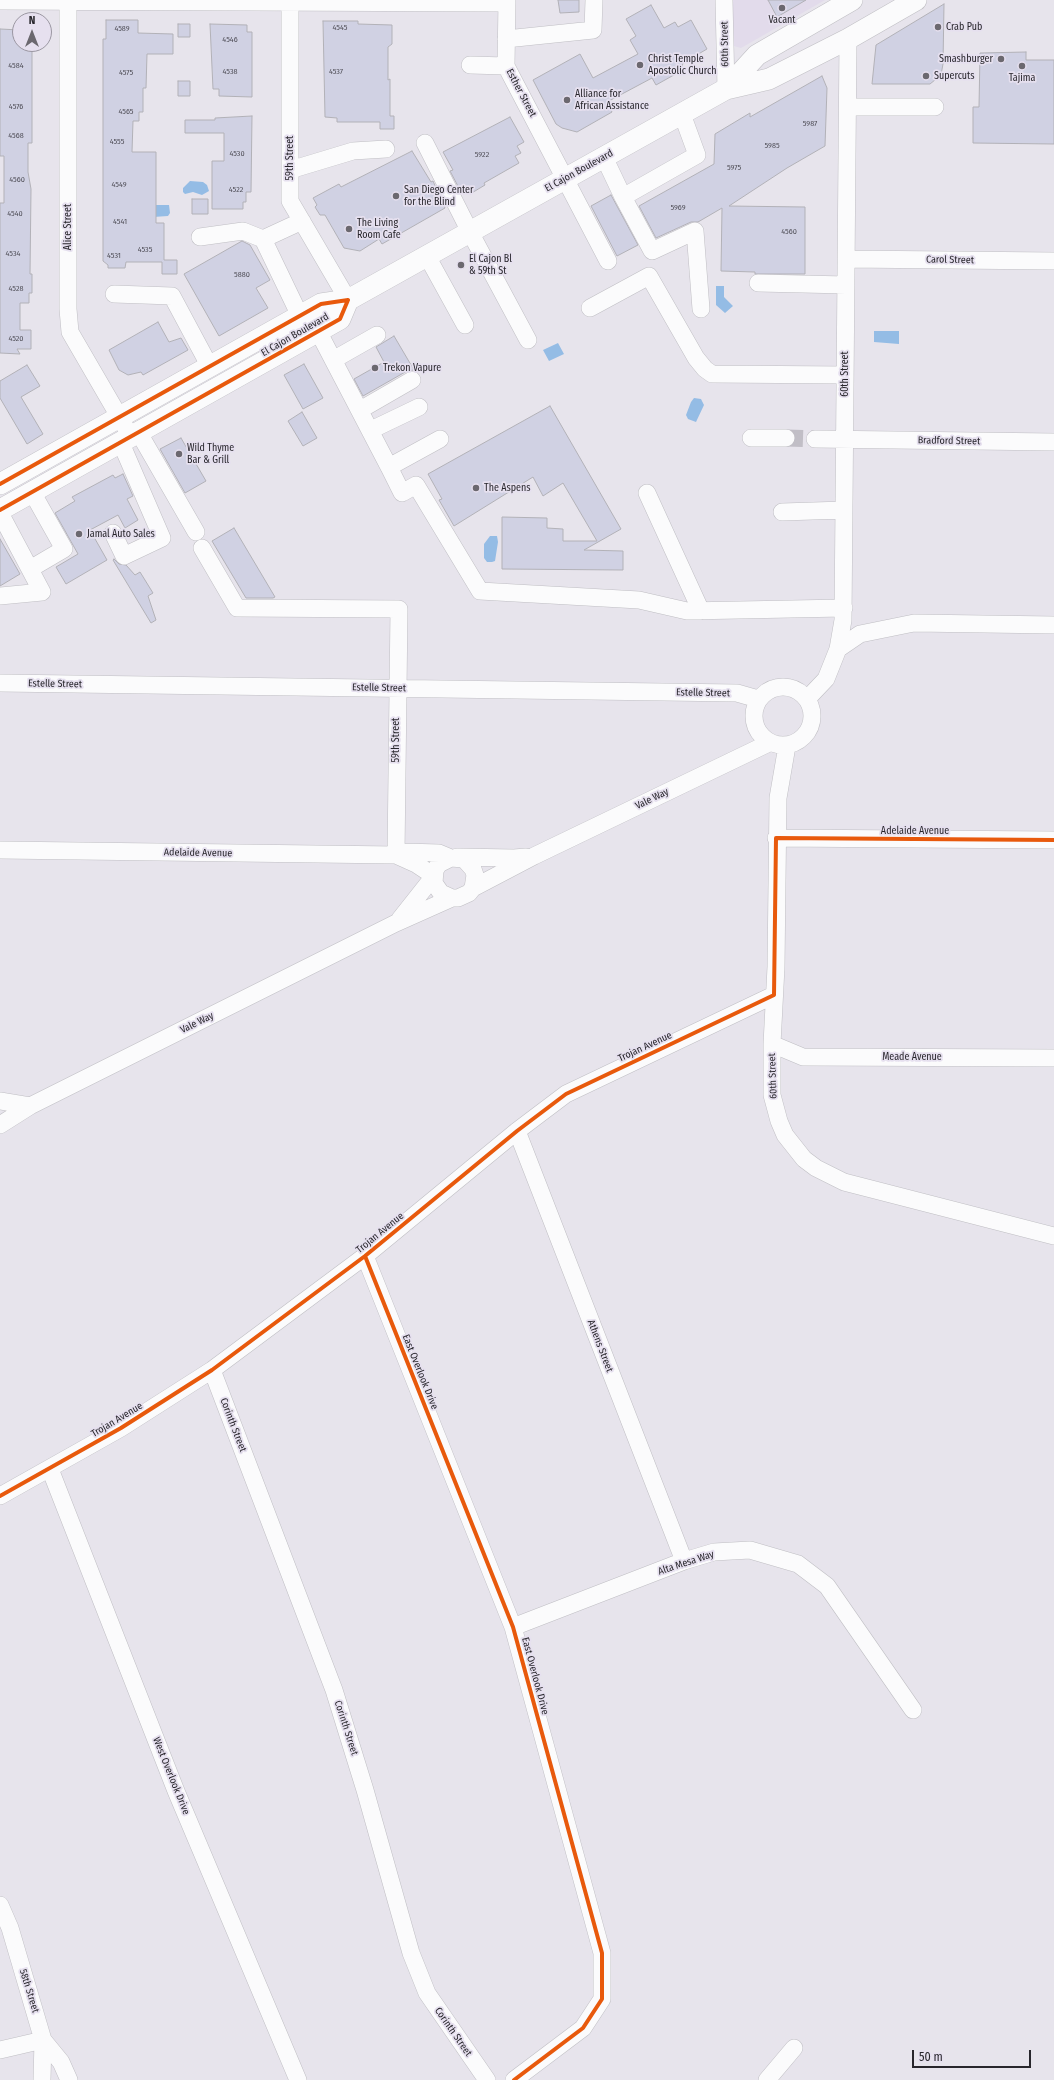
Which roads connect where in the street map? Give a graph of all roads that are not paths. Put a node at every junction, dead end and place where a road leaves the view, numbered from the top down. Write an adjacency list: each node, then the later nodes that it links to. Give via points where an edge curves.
1 (67, 0): 6 (street); 7 (street); 48 (street, Alice Street, via 70,332)
2 (594, 0): 10 (street, via 593,30)
3 (724, 0): 13 (street, 60th Street)
4 (852, 0): 13 (main road, El Cajon Boulevard, via 757,55)
5 (916, 0): 9 (main road, El Cajon Boulevard)
6 (0, 1)
7 (290, 1): 8 (street); 20 (street, 59th Street)
8 (507, 2): 10 (street, Esther Street)
9 (848, 38): 13 (main road, El Cajon Boulevard, via 769,79); 14 (street, 60th Street)
10 (506, 39): 12 (street, Esther Street)
11 (470, 65): 12 (street)
12 (506, 66): 21 (street, Esther Street)
13 (726, 89): 16 (main road, El Cajon Boulevard)
14 (848, 107): 15 (street); 28 (street, 60th Street)
15 (935, 107)
16 (682, 114): 19 (main road, El Cajon Boulevard); 22 (street, via 698,155)
17 (425, 143): 24 (street)
18 (386, 149): 20 (street, via 353,151)
19 (604, 157): 21 (main road, El Cajon Boulevard); 22 (street)
20 (290, 170): 23 (street, 59th Street, via 290,201)
21 (565, 179): 24 (main road, El Cajon Boulevard); 29 (street, Esther Street)
22 (623, 198): 36 (street, via 652,251 695,231)
23 (302, 221): 26 (street); 34 (street, 59th Street)
24 (470, 232): 27 (main road, El Cajon Boulevard); 41 (street)
25 (200, 237): 26 (street, via 243,231)
26 (263, 239): 37 (street)
27 (427, 256): 34 (main road, El Cajon Boulevard); 38 (street)
28 (846, 259): 30 (street, Carol Street); 32 (street, 60th Street)
29 (608, 261)
30 (1054, 261)
31 (758, 283): 32 (street)
32 (846, 285): 44 (street, 60th Street)
33 (114, 294): 43 (street, via 172,296)
34 (348, 300): 37 (main road, El Cajon Boulevard, via 321,304); 39 (main road, El Cajon Boulevard, via 340,319)
35 (590, 308): 44 (street, via 649,276 696,358 712,374)
36 (701, 309)
37 (300, 316): 43 (main road, El Cajon Boulevard)
38 (465, 325)
39 (318, 331): 42 (street); 50 (main road, El Cajon Boulevard)
40 (377, 335): 42 (street)
41 (528, 340)
42 (333, 360): 47 (street)
43 (210, 367): 48 (main road, El Cajon Boulevard)
44 (845, 375): 55 (street, 60th Street)
45 (412, 380): 47 (street)
46 (419, 407): 49 (street)
47 (360, 410): 49 (street)
48 (120, 418): 50 (street, Alice Street); 58 (main road, El Cajon Boulevard)
49 (371, 430): 57 (street)
50 (130, 437): 59 (main road, El Cajon Boulevard); 65 (street); 66 (street, via 162,538 124,556)
51 (751, 438): 52 (street)
52 (786, 438)
53 (440, 439): 57 (street)
54 (815, 439): 55 (street, Bradford Street)
55 (845, 439): 56 (street, Bradford Street); 62 (street, 60th Street)
56 (1054, 442)
57 (389, 467): 71 (street, via 402,493 416,485 480,591 639,600 687,611)
58 (0, 484)
59 (32, 492): 61 (main road, El Cajon Boulevard); 68 (street, via 64,549)
60 (647, 493): 71 (street)
61 (0, 510)
62 (844, 510): 63 (street); 70 (street, 60th Street)
63 (782, 512)
64 (0, 513): 68 (street)
65 (196, 532)
66 (113, 533)
67 (202, 548): 75 (street, 59th Street, via 237,608 399,609)
68 (30, 569): 69 (street, via 42,592)
69 (0, 596)
70 (844, 608): 71 (street); 73 (street, 60th Street)
71 (702, 610)
72 (1054, 625): 73 (street, via 914,624 860,634)
73 (838, 649): 77 (street, 60th Street, via 826,680)
74 (0, 683): 75 (street, Estelle Street)
75 (397, 689): 76 (street, Estelle Street, via 736,694); 83 (street, 59th Street)
76 (758, 699): 77 (street, via 769,690 782,686 796,690); 78 (street, via 754,720 757,731)
77 (807, 699): 79 (street, via 813,713 810,728 801,740)
78 (769, 743): 79 (street); 84 (street, Vale Way)
79 (787, 746): 80 (street, 60th Street, via 780,783)
80 (776, 838): 81 (street, Adelaide Avenue); 90 (street, 60th Street)
81 (1054, 840)
82 (0, 850): 83 (street, Adelaide Avenue)
83 (396, 855): 85 (street, Adelaide Avenue, via 404,852 439,853); 86 (street, Adelaide Avenue)
84 (534, 856): 85 (street, Vale Way); 87 (street, Vale Way)
85 (454, 858): 86 (street, Vale Way, via 439,864); 87 (street, via 464,859 473,869)
86 (434, 876): 88 (street, via 441,893); 89 (street, Vale Way)
87 (473, 888): 88 (street, Vale Way, via 464,896)
88 (452, 898): 89 (street, Vale Way)
89 (396, 924): 94 (street, Vale Way)
90 (774, 995): 91 (street, 60th Street); 96 (street, Trojan Avenue, via 566,1094)
91 (772, 1044): 92 (street, Meade Avenue, via 803,1057); 97 (street, 60th Street, via 772,1095 779,1121 794,1147 816,1168 844,1182)
92 (1054, 1058)
93 (0, 1101): 94 (street)
94 (30, 1106): 95 (street, Vale Way)
95 (0, 1124)
96 (517, 1131): 98 (street, Trojan Avenue); 102 (street, Athens Street)
97 (1054, 1236)
98 (365, 1256): 99 (street, Trojan Avenue); 103 (street, East Overlook Drive)
99 (212, 1370): 100 (street, Trojan Avenue, via 121,1428); 112 (street, Corinth Street, via 334,1690 411,1953 427,1993)
100 (50, 1469): 101 (street, Trojan Avenue); 111 (street, West Overlook Drive, via 176,1791)
101 (0, 1496)
102 (684, 1561): 103 (street, Alta Mesa Way); 104 (street, Alta Mesa Way, via 714,1552 750,1550 798,1564 827,1586)
103 (513, 1627): 113 (street, East Overlook Drive, via 602,1953 602,1999 583,2028)
104 (914, 1710)
105 (0, 1905): 106 (street, 58th Street, via 10,1928)
106 (43, 2040): 108 (street); 109 (street, 58th Street); 110 (street, via 61,2062)
107 (794, 2048): 114 (street)
108 (0, 2050)
109 (42, 2080)
110 (69, 2080)
111 (298, 2080)
112 (487, 2080)
113 (514, 2080)
114 (767, 2080)

